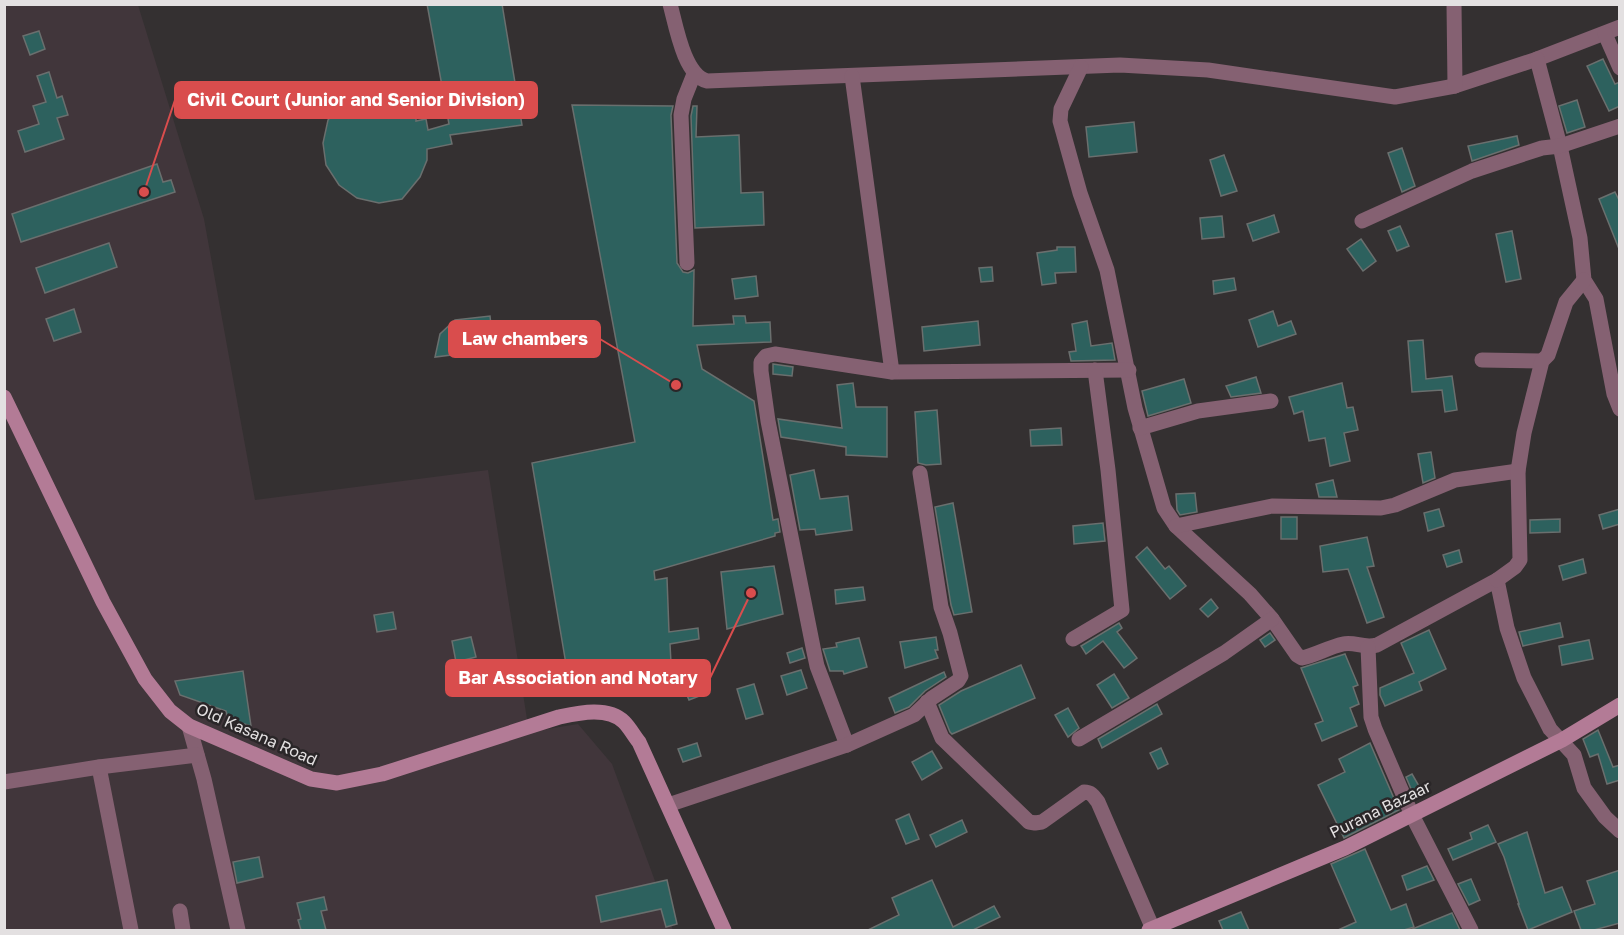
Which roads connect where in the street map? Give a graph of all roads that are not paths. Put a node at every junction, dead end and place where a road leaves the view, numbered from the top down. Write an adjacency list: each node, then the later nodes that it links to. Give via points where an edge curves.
1 (670, 4): 8 (street)
2 (1454, 4): 10 (street)
3 (1620, 27): 4 (street)
4 (1605, 34): 5 (street); 7 (street)
5 (1537, 59): 10 (street); 12 (street)
6 (1081, 67): 9 (street); 10 (street, via 1208,70 1395,97); 19 (street, via 1061,109 1060,121 1107,270)
7 (1620, 68)
8 (694, 74): 9 (street, via 707,81); 14 (street, via 681,115)
9 (852, 76): 20 (street)
10 (1455, 86)
11 (1620, 126): 12 (street)
12 (1560, 146): 13 (street, via 1472,171); 15 (street, via 1580,238)
13 (1362, 221)
14 (687, 263)
15 (1584, 280): 17 (street, via 1566,302 1548,355); 23 (street, via 1596,299)
16 (1482, 360): 17 (street)
17 (1542, 361): 25 (street)
18 (1095, 370): 19 (street); 20 (street); 30 (street, via 1122,610)
19 (1129, 370): 24 (street)
20 (892, 372): 37 (street, via 775,354 761,362 768,421 817,666)
21 (4, 397): 34 (street, Old Kasana Road, via 103,602 145,679 170,711)
22 (1271, 401): 24 (street, via 1198,411)
23 (1620, 409)
24 (1140, 428): 27 (street, via 1164,508)
25 (1518, 471): 27 (street, via 1455,480 1380,508 1272,506); 28 (street, via 1520,560)
26 (920, 473): 32 (street, via 942,607 961,676)
27 (1176, 526): 29 (street, via 1241,585)
28 (1497, 580): 31 (street); 36 (street, via 1507,628 1524,678 1551,729)
29 (1272, 620): 31 (street, via 1302,658 1344,643); 35 (street)
30 (1073, 639)
31 (1368, 648): 42 (street, via 1371,717)
32 (927, 702): 37 (street, via 914,715); 49 (street, via 942,738 1029,822 1042,822 1084,792 1093,795)
33 (1620, 705): 36 (street, Purana Bazaar)
34 (189, 726): 38 (street); 41 (street, Old Kasana Road, via 311,779 337,783 382,774 559,717 589,712 612,715 625,723 639,742)
35 (1080, 739)
36 (1562, 740): 42 (street, Purana Bazaar); 43 (street, via 1574,755 1584,788)
37 (847, 745): 41 (street)
38 (197, 755): 39 (street); 47 (street)
39 (99, 767): 40 (street); 45 (street)
40 (4, 782)
41 (668, 806): 48 (street, Old Kasana Road)
42 (1412, 814): 49 (street, Purana Bazaar, via 1345,848); 50 (street)
43 (1620, 831)
44 (180, 911): 46 (street)
45 (131, 930)
46 (183, 930)
47 (238, 930)
48 (724, 930)
49 (1151, 930)
50 (1471, 930)

